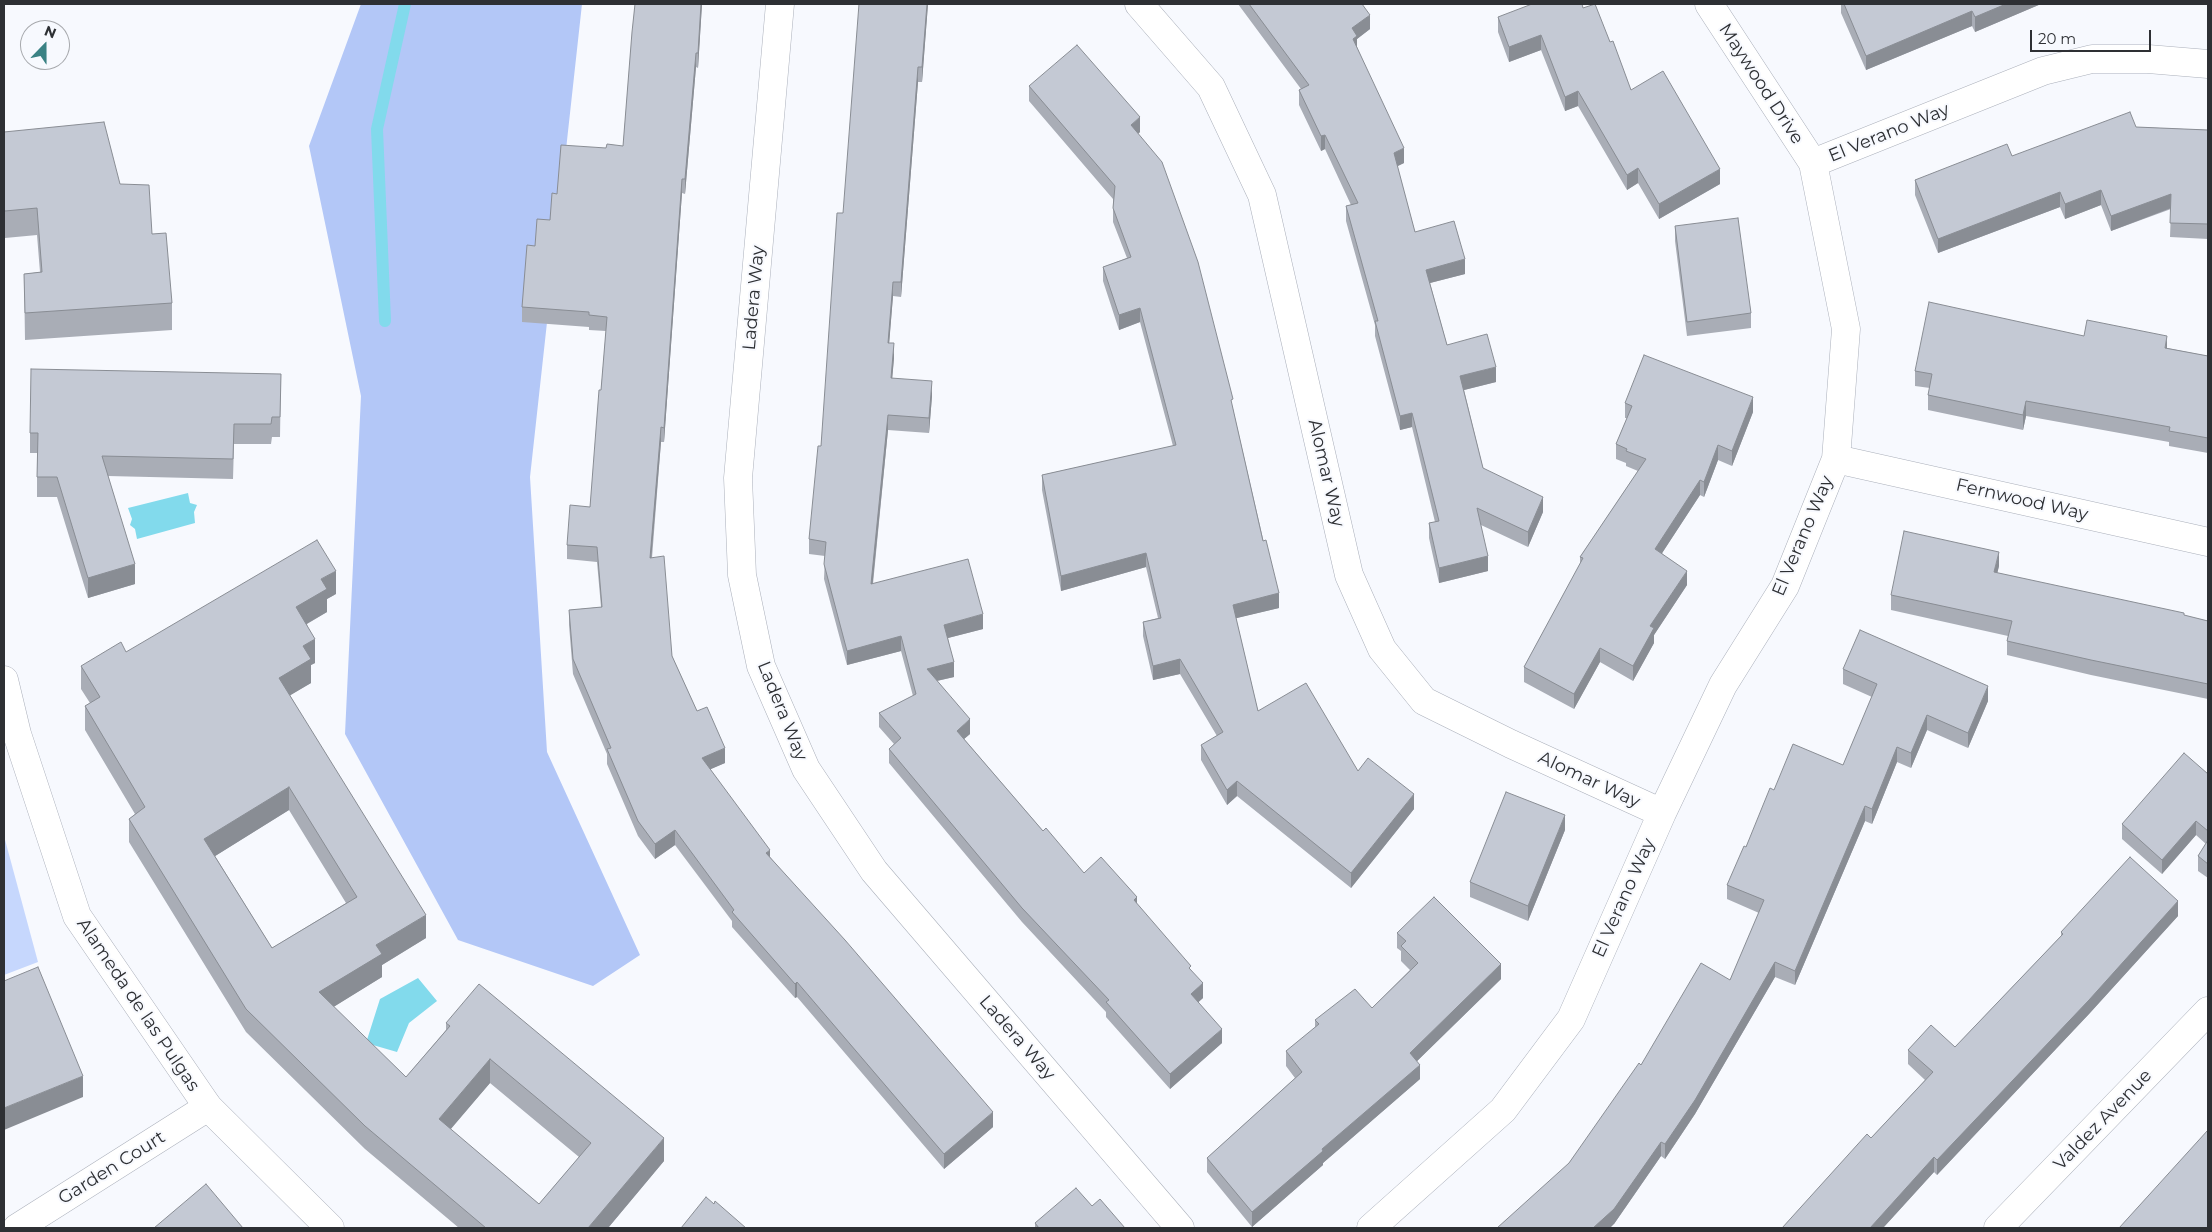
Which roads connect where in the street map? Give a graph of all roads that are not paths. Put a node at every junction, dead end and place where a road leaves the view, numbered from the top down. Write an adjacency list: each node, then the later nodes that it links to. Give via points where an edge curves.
1 (780, 4): 14 (street, Ladera Way, via 738,478 742,575 761,666 806,769 874,871)
2 (1138, 4): 9 (street, Alomar Way, via 1211,87 1262,195 1349,575 1382,649 1424,701)
3 (1709, 4): 5 (street, Maywood Drive)
4 (2208, 64): 5 (street, El Verano Way, via 2092,59 2043,72)
5 (1813, 163): 6 (street, El Verano Way, via 1846,329)
6 (1836, 459): 7 (street, Fernwood Way); 9 (street, El Verano Way, via 1785,586 1723,686)
7 (2208, 542)
8 (4, 680): 11 (street, Alameda de las Pulgas, via 16,734 77,916)
9 (1662, 813): 15 (street, El Verano Way, via 1570,1019 1503,1110)
10 (2208, 1011): 16 (street, Valdez Avenue)
11 (208, 1107): 12 (street, Garden Court); 13 (street, Alameda de las Pulgas)
12 (17, 1228)
13 (330, 1228)
14 (1180, 1228)
15 (1371, 1228)
16 (1998, 1228)

